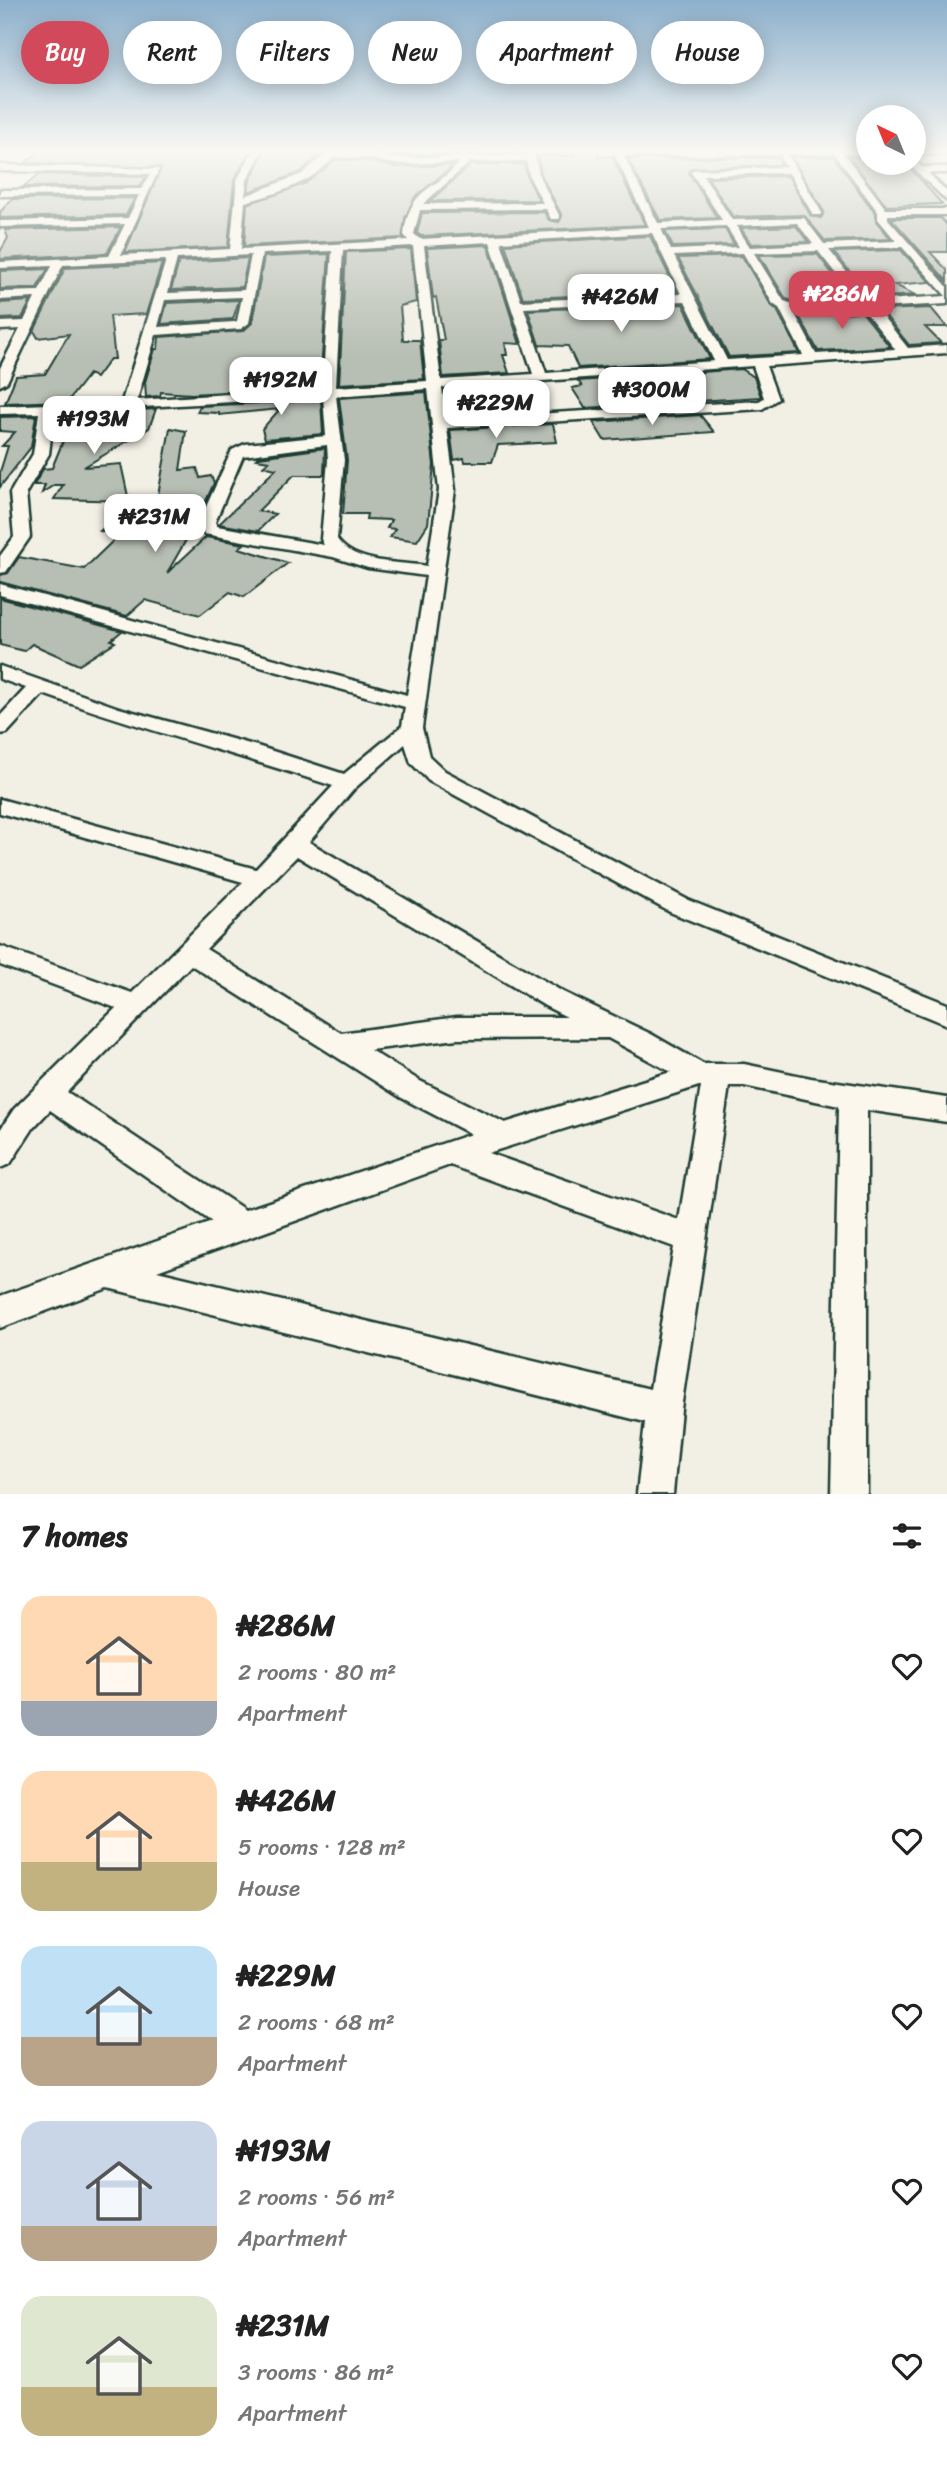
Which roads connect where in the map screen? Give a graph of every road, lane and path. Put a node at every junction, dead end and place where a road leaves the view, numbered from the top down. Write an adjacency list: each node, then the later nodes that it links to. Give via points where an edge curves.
1 (239, 219): 18 (street)
2 (410, 219): 13 (street, via 409,236)
3 (556, 219): 11 (street)
4 (650, 219): 10 (street)
5 (726, 219): 8 (street)
6 (883, 219): 14 (street)
7 (130, 221): 9 (street); 22 (street)
8 (729, 223): 10 (street); 16 (street, via 800,220); 19 (street)
9 (0, 225)
10 (655, 228): 11 (street); 20 (street)
11 (564, 234): 12 (street)
12 (494, 239): 13 (street); 32 (street)
13 (418, 243): 15 (street); 46 (street)
14 (902, 244): 16 (street); 27 (street)
15 (338, 247): 17 (street); 47 (street)
16 (822, 247): 19 (street); 33 (street)
17 (257, 251): 18 (street); 26 (street)
18 (235, 252): 21 (street)
19 (748, 252): 20 (street); 34 (street)
20 (667, 253): 30 (street)
21 (173, 255): 22 (street); 29 (street)
22 (114, 258): 23 (street)
23 (59, 262): 24 (street); 25 (street)
24 (0, 265)
25 (43, 293): 28 (street); 35 (street)
26 (249, 293): 29 (street); 37 (street, via 243,323 237,326)
27 (947, 293)
28 (0, 296)
29 (161, 297): 37 (street)
30 (689, 297): 32 (street); 43 (street)
31 (947, 300): 33 (street)
32 (516, 305): 44 (street)
33 (869, 306): 34 (street); 39 (street)
34 (785, 307): 41 (street)
35 (28, 325): 36 (street); 40 (street)
36 (0, 326)
37 (151, 331): 48 (street)
38 (947, 349): 39 (street)
39 (904, 352): 41 (street)
40 (6, 357): 45 (street)
41 (811, 358): 42 (street)
42 (758, 362): 43 (street); 51 (street, via 771,399 762,405)
43 (722, 364): 44 (street)
44 (541, 377): 46 (street)
45 (0, 382)
46 (434, 383): 47 (street); 51 (street)
47 (329, 391): 48 (street); 52 (street)
48 (128, 405): 49 (street)
49 (47, 408): 50 (street); 54 (street, via 41,454 18,494 22,537)
50 (0, 410)
51 (439, 424): 55 (street, via 447,490)
52 (334, 440): 53 (street, via 329,539); 53 (street, via 237,453 207,522 210,530)
53 (337, 552): 55 (street, via 368,563)
54 (0, 568)
55 (435, 572): 59 (street)
56 (0, 590): 59 (street)
57 (0, 672): 58 (street)
58 (39, 686): 60 (street); 62 (street)
59 (416, 704): 61 (street)
60 (0, 727)
61 (412, 728): 62 (street); 69 (street, via 419,758 437,776 630,883)
62 (346, 783): 64 (street)
63 (0, 806): 65 (street)
64 (295, 844): 65 (street); 70 (street, via 554,999)
65 (260, 879): 66 (street)
66 (189, 951): 68 (street); 71 (street)
67 (0, 955): 68 (street)
68 (137, 1005): 73 (street)
69 (947, 1015)
70 (612, 1027): 71 (street, via 457,1028); 72 (street)
71 (337, 1044): 76 (street, via 410,1089)
72 (708, 1075): 74 (street, via 744,1075); 76 (street); 80 (street)
73 (48, 1094): 77 (street); 79 (street)
74 (853, 1097): 75 (street); 85 (street)
75 (947, 1110)
76 (503, 1136): 78 (street)
77 (4, 1142)
78 (449, 1152): 79 (street); 80 (street)
79 (243, 1226): 81 (street)
80 (691, 1239): 83 (street)
81 (109, 1274): 82 (street); 83 (street)
82 (0, 1312)
83 (664, 1409): 84 (street)
84 (655, 1494)
85 (849, 1494)

